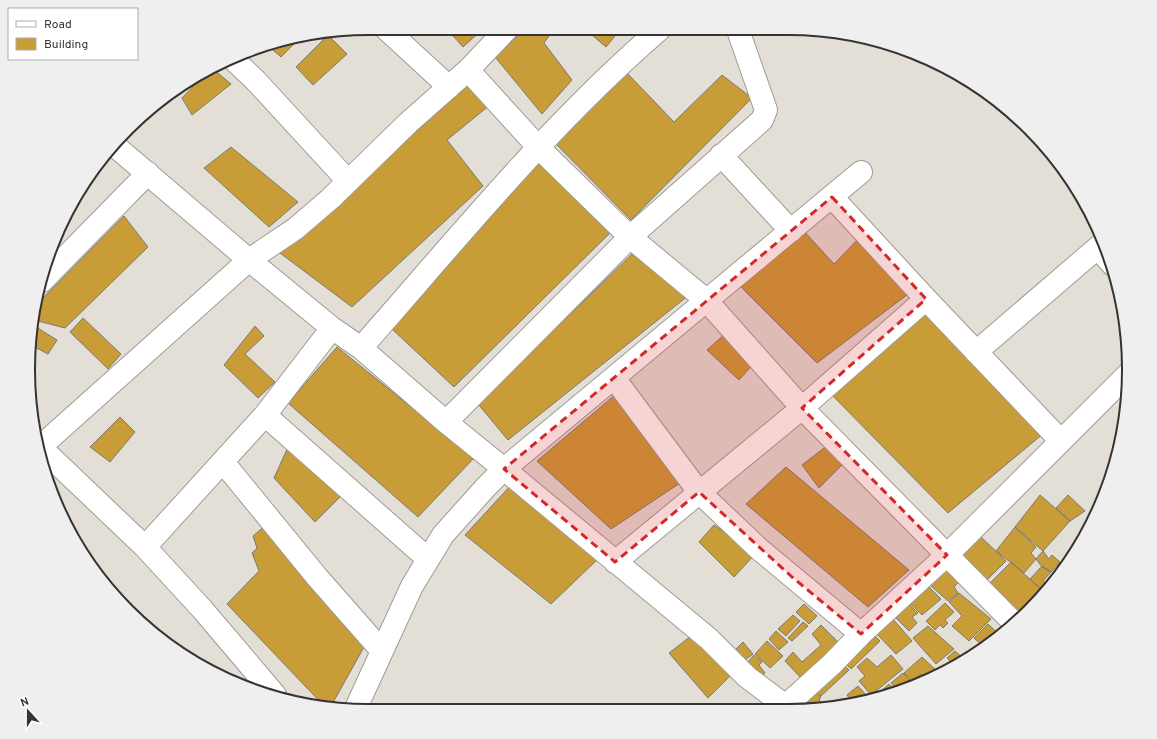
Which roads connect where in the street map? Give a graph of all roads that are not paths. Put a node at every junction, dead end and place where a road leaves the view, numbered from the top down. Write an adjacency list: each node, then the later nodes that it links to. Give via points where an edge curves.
1 (393, 35): 7 (street)
2 (501, 35): 6 (street)
3 (653, 35): 8 (street)
4 (740, 35): 10 (street, via 766,110 762,120)
5 (236, 62): 13 (street)
6 (468, 70): 7 (street); 8 (street)
7 (449, 87): 13 (street)
8 (538, 147): 16 (street); 23 (street)
9 (118, 149): 12 (street)
10 (721, 155): 15 (street); 16 (street)
11 (860, 172): 14 (street)
12 (148, 173): 18 (street); 19 (street)
13 (348, 181): 18 (street, via 295,229)
14 (832, 197): 15 (street); 20 (street)
15 (791, 231): 21 (street)
16 (630, 237): 21 (street); 29 (street)
17 (1099, 247): 24 (street)
18 (250, 260): 22 (street); 31 (street)
19 (49, 274)
20 (926, 299): 24 (street); 27 (street)
21 (706, 300): 25 (street); 27 (street)
22 (332, 328): 23 (street); 28 (street)
23 (361, 348): 29 (street)
24 (976, 352): 30 (street)
25 (614, 378): 34 (street); 35 (street)
26 (1122, 380): 30 (street)
27 (802, 408): 35 (street); 37 (street)
28 (265, 415): 33 (street); 38 (street)
29 (446, 422): 34 (street)
30 (1061, 441): 37 (street)
31 (43, 443)
32 (45, 452): 36 (street)
33 (223, 462): 36 (street); 42 (street, via 317,577)
34 (504, 469): 38 (street, via 443,535); 39 (street)
35 (699, 492): 39 (street); 41 (street, via 759,549)
36 (145, 547): 43 (street)
37 (947, 556): 40 (street); 41 (street)
38 (428, 559): 42 (street, via 412,586)
39 (615, 562): 45 (street, via 708,639 747,678)
40 (1010, 619)
41 (861, 634): 46 (street)
42 (382, 651): 44 (street)
43 (269, 688)
44 (358, 703)
45 (779, 704)
46 (790, 704)

